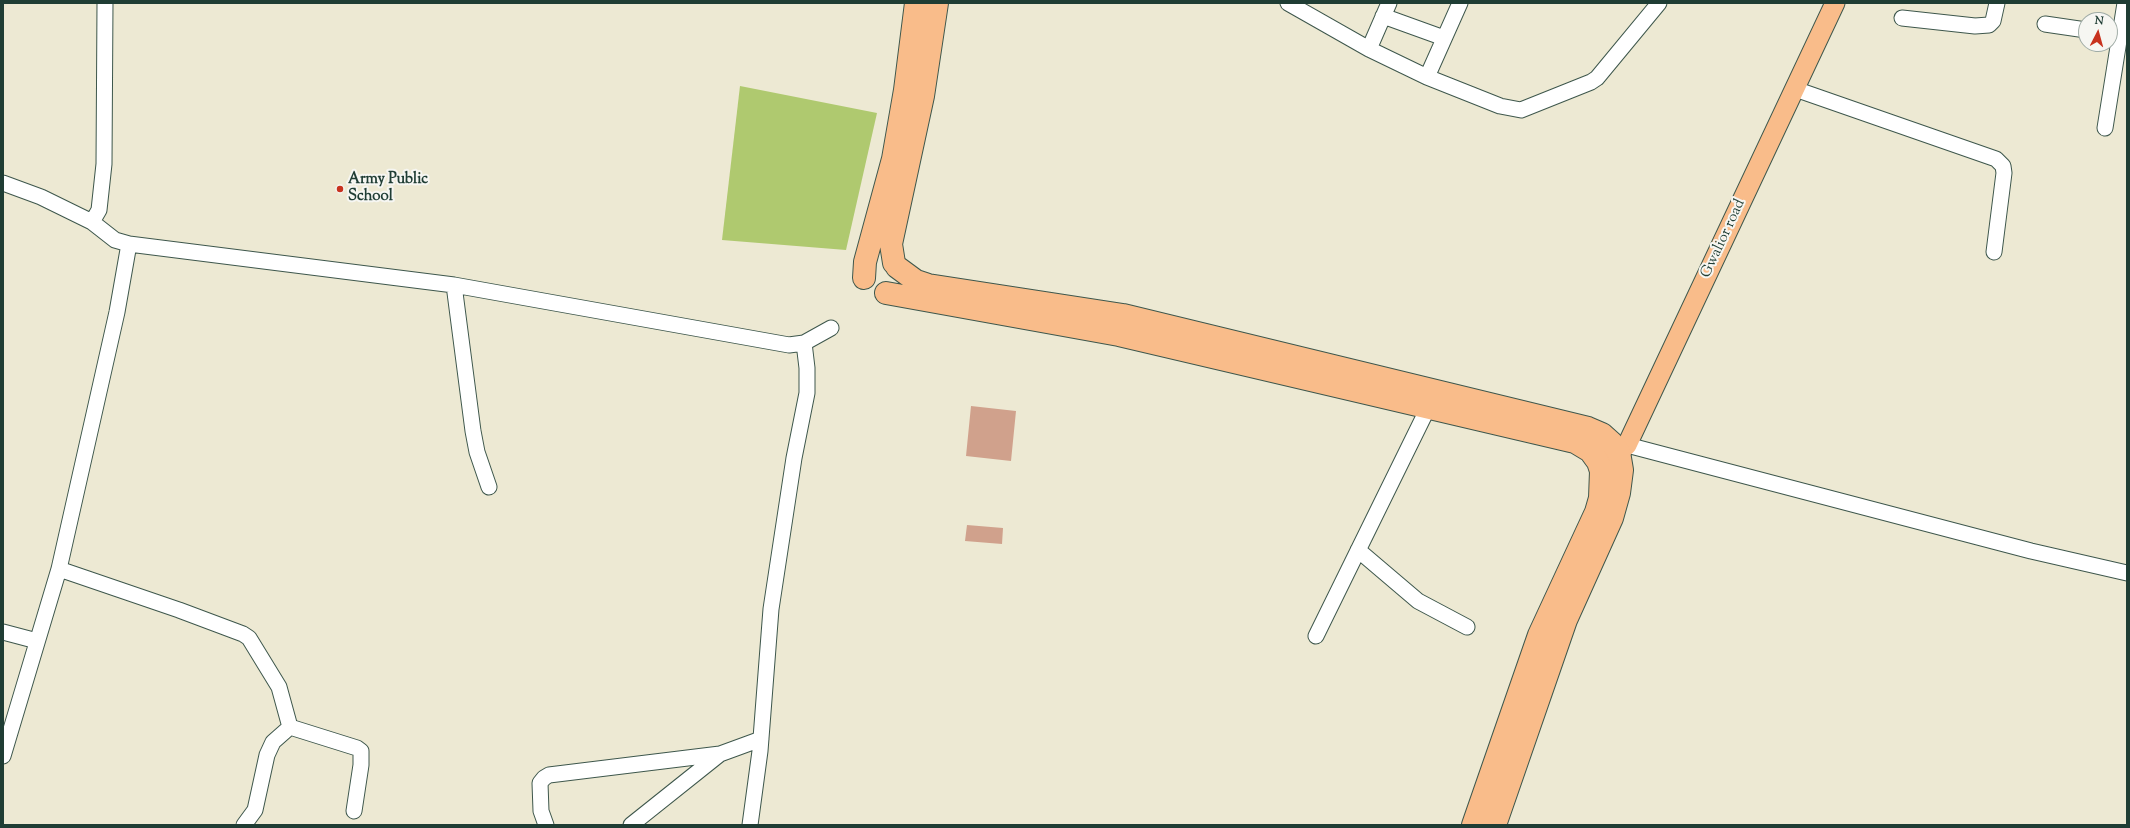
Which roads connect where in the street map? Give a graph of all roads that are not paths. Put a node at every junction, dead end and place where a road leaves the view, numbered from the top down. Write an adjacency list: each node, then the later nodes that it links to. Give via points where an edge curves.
1 (105, 3): 21 (street, via 104,164 99,210)
2 (916, 3): 25 (highway, via 893,159 865,262)
3 (937, 3): 24 (highway, via 923,96 891,244)
4 (1288, 3): 16 (street)
5 (1460, 3): 15 (street)
6 (1659, 3): 17 (street, via 1597,78 1530,108 1521,110 1500,106)
7 (1835, 3): 18 (main road, Gwalior road)
8 (1996, 3): 11 (street, via 1993,22 1989,25 1975,26)
9 (2125, 3): 14 (street)
10 (1386, 10): 15 (street); 16 (street)
11 (1902, 18)
12 (2045, 24): 13 (street)
13 (2078, 29)
14 (2119, 35): 19 (street)
15 (1444, 38): 17 (street)
16 (1369, 49): 17 (street)
17 (1427, 76)
18 (1795, 89): 23 (street, via 1996,159 2003,166 2004,174); 31 (main road, Gwalior road)
19 (2106, 128)
20 (3, 183): 21 (street, via 41,197)
21 (92, 222): 22 (street, via 115,240)
22 (129, 244): 26 (street); 35 (street, via 117,312)
23 (1994, 252)
24 (895, 265): 25 (highway, via 889,260 877,259 867,266); 27 (highway, via 898,283); 31 (highway, via 916,281 928,285 1123,315 1588,428 1602,434)
25 (864, 278): 27 (highway, via 870,289)
26 (454, 284): 29 (street, via 744,338 789,345); 33 (street, via 473,430 477,452)
27 (886, 293): 30 (highway, via 1119,335)
28 (831, 328): 29 (street)
29 (804, 343): 43 (street, via 807,393 794,458 771,609)
30 (1428, 408): 32 (highway, via 1576,442 1590,451); 34 (street)
31 (1623, 449): 32 (main road); 36 (street); 52 (highway, via 1619,493 1612,518 1566,620)
32 (1598, 462): 51 (highway, via 1602,481 1596,512 1539,635)
33 (489, 487)
34 (1358, 550): 37 (street, via 1418,601); 39 (street)
35 (59, 569): 40 (street); 41 (street, via 243,634 252,642 279,687)
36 (2127, 574)
37 (1467, 627)
38 (3, 632): 40 (street)
39 (1316, 636)
40 (37, 641): 42 (street)
41 (290, 727): 46 (street, via 361,751); 47 (street, via 273,742 267,755 255,810)
42 (5, 734): 45 (street)
43 (761, 739): 44 (street); 50 (street)
44 (720, 754): 48 (street, via 549,775 540,783); 49 (street)
45 (3, 756)
46 (354, 811)
47 (244, 825)
48 (546, 825)
49 (631, 825)
50 (750, 825)
51 (1473, 825)
52 (1495, 825)

